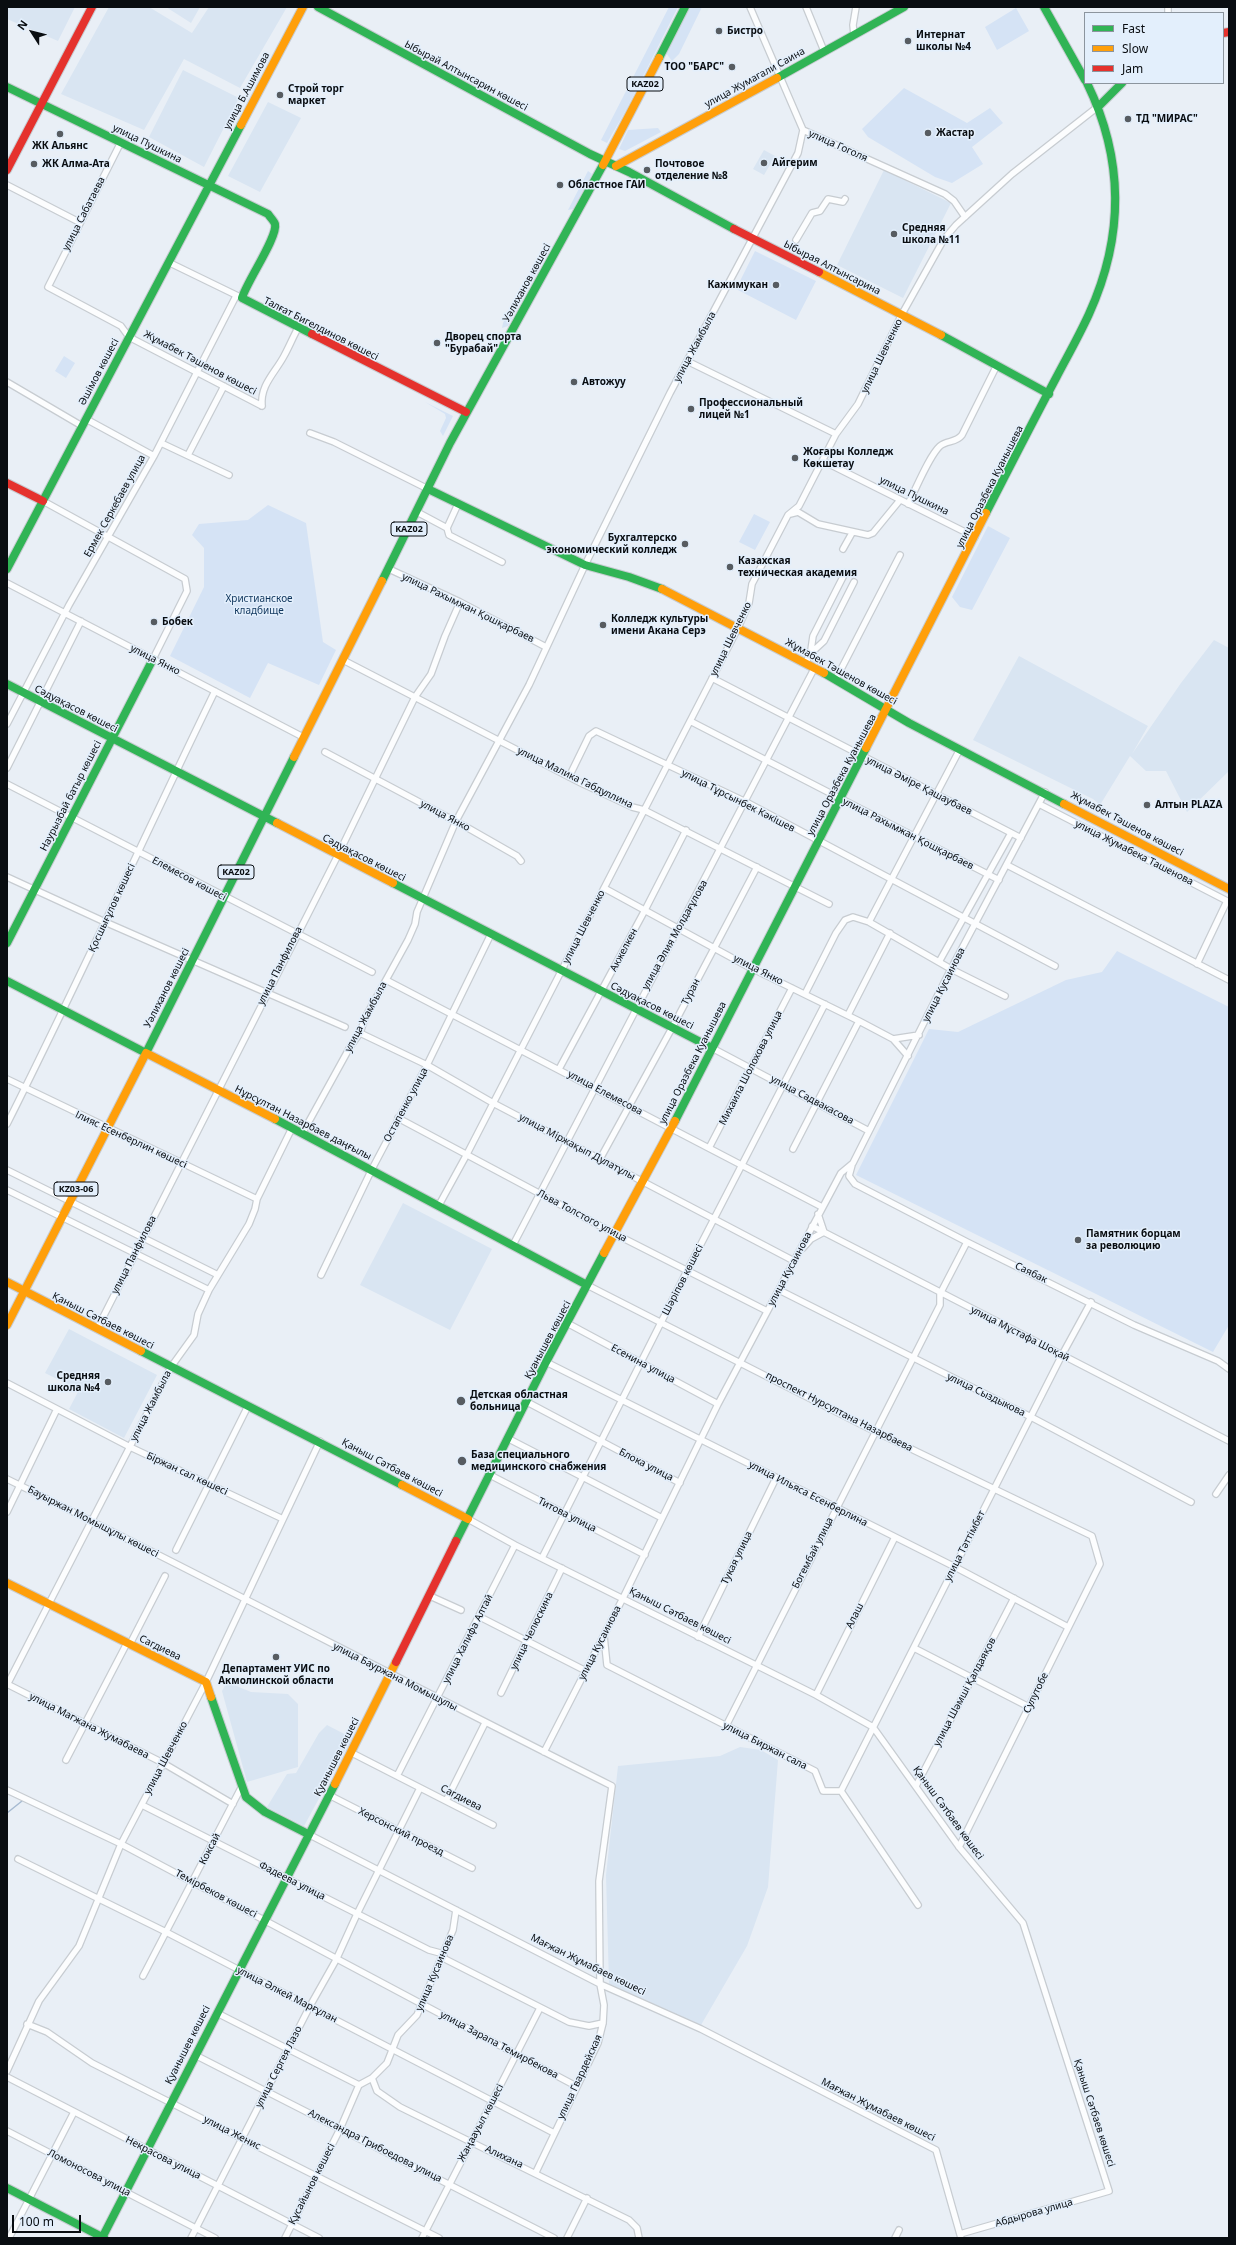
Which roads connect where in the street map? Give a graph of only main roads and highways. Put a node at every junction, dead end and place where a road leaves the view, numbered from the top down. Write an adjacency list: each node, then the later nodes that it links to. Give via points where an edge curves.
1 (92, 7): 11 (main road)
2 (303, 7): 16 (main road, улица Б.Ашимова)
3 (318, 7): 13 (main road, Ыбырай Алтынсарин көшесі)
4 (685, 7): 13 (main road, Уәлиханов көшесі / KАZ02)
5 (904, 7): 14 (main road, улица Жумагали Саина)
6 (1044, 7): 7 (main road)
7 (1084, 78)
8 (1088, 84): 12 (main road, улица Оразбека Куанышева)
9 (1121, 84): 12 (main road)
10 (7, 87): 11 (main road, улица Пушкина)
11 (42, 104): 15 (main road); 16 (main road, улица Пушкина)
12 (1100, 106): 19 (main road, улица Оразбека Куанышева, via 1110,140 1116,193 1110,248 1089,313)
13 (605, 162): 14 (main road, Ыбырая Алтынсарина); 20 (main road, Уәлиханов көшесі / KАZ02)
14 (616, 166): 19 (main road, Ыбырая Алтынсарина, via 752,239 902,314)
15 (7, 170)
16 (208, 184): 17 (main road, улица Пушкина, via 263,211 272,217); 23 (main road, Әшімов көшесі)
17 (275, 223): 18 (main road, Ермек Серкебаев улица, via 274,236)
18 (239, 297): 20 (main road, Талғат Бигелдинов көшесі)
19 (1049, 394): 28 (main road, улица Оразбека Куанышева)
20 (466, 412): 22 (main road, Уәлиханов көшесі / KАZ02)
21 (7, 483): 23 (main road)
22 (428, 489): 27 (main road, KАZ02); 27 (main road, Уәлиханов көшесі / KАZ02); 28 (main road, Жұмабек Тәшенов көшесі, via 585,565 661,589 806,662)
23 (43, 501): 24 (main road, Әшімов көшесі)
24 (7, 569)
25 (153, 659): 29 (main road, Наурызбай батыр көшесі)
26 (7, 684): 29 (main road, Сәдуақасов көшесі)
27 (326, 691): 30 (main road, Уәлиханов көшесі / KАZ02)
28 (888, 709): 31 (main road, Жұмабек Тәшенов көшесі); 34 (main road, улица Оразбека Куанышева)
29 (112, 738): 30 (main road, Сәдуақасов көшесі); 32 (main road, Наурызбай батыр көшесі)
30 (263, 817): 34 (main road, Сәдуақасов көшесі); 35 (main road, Уәлиханов көшесі / KАZ02)
31 (1225, 887)
32 (7, 943)
33 (7, 981): 35 (main road, Нұрсұлтан Назарбаев даңғылы)
34 (712, 1048): 37 (main road, улица Оразбека Куанышева)
35 (146, 1053): 37 (main road, Нұрсұлтан Назарбаев даңғылы); 38 (main road, Уәлиханов көшесі / KZ03-06)
36 (7, 1282): 38 (main road, Қаныш Сәтбаев көшесі)
37 (588, 1285): 40 (main road, Қуанышев көшесі, via 546,1362)
38 (24, 1291): 39 (main road, Уәлиханов көшесі / KZ03-06); 40 (main road, Қаныш Сәтбаев көшесі)
39 (7, 1325)
40 (468, 1519): 43 (main road, Қуанышев көшесі)
41 (7, 1583): 42 (main road, Сагдиева, via 206,1682)
42 (242, 1786): 43 (main road, Мағжан Жұмабаев көшесі, via 246,1797 258,1808)
43 (308, 1834): 45 (main road, Қуанышев көшесі)
44 (7, 2188): 45 (main road)
45 (102, 2238)

